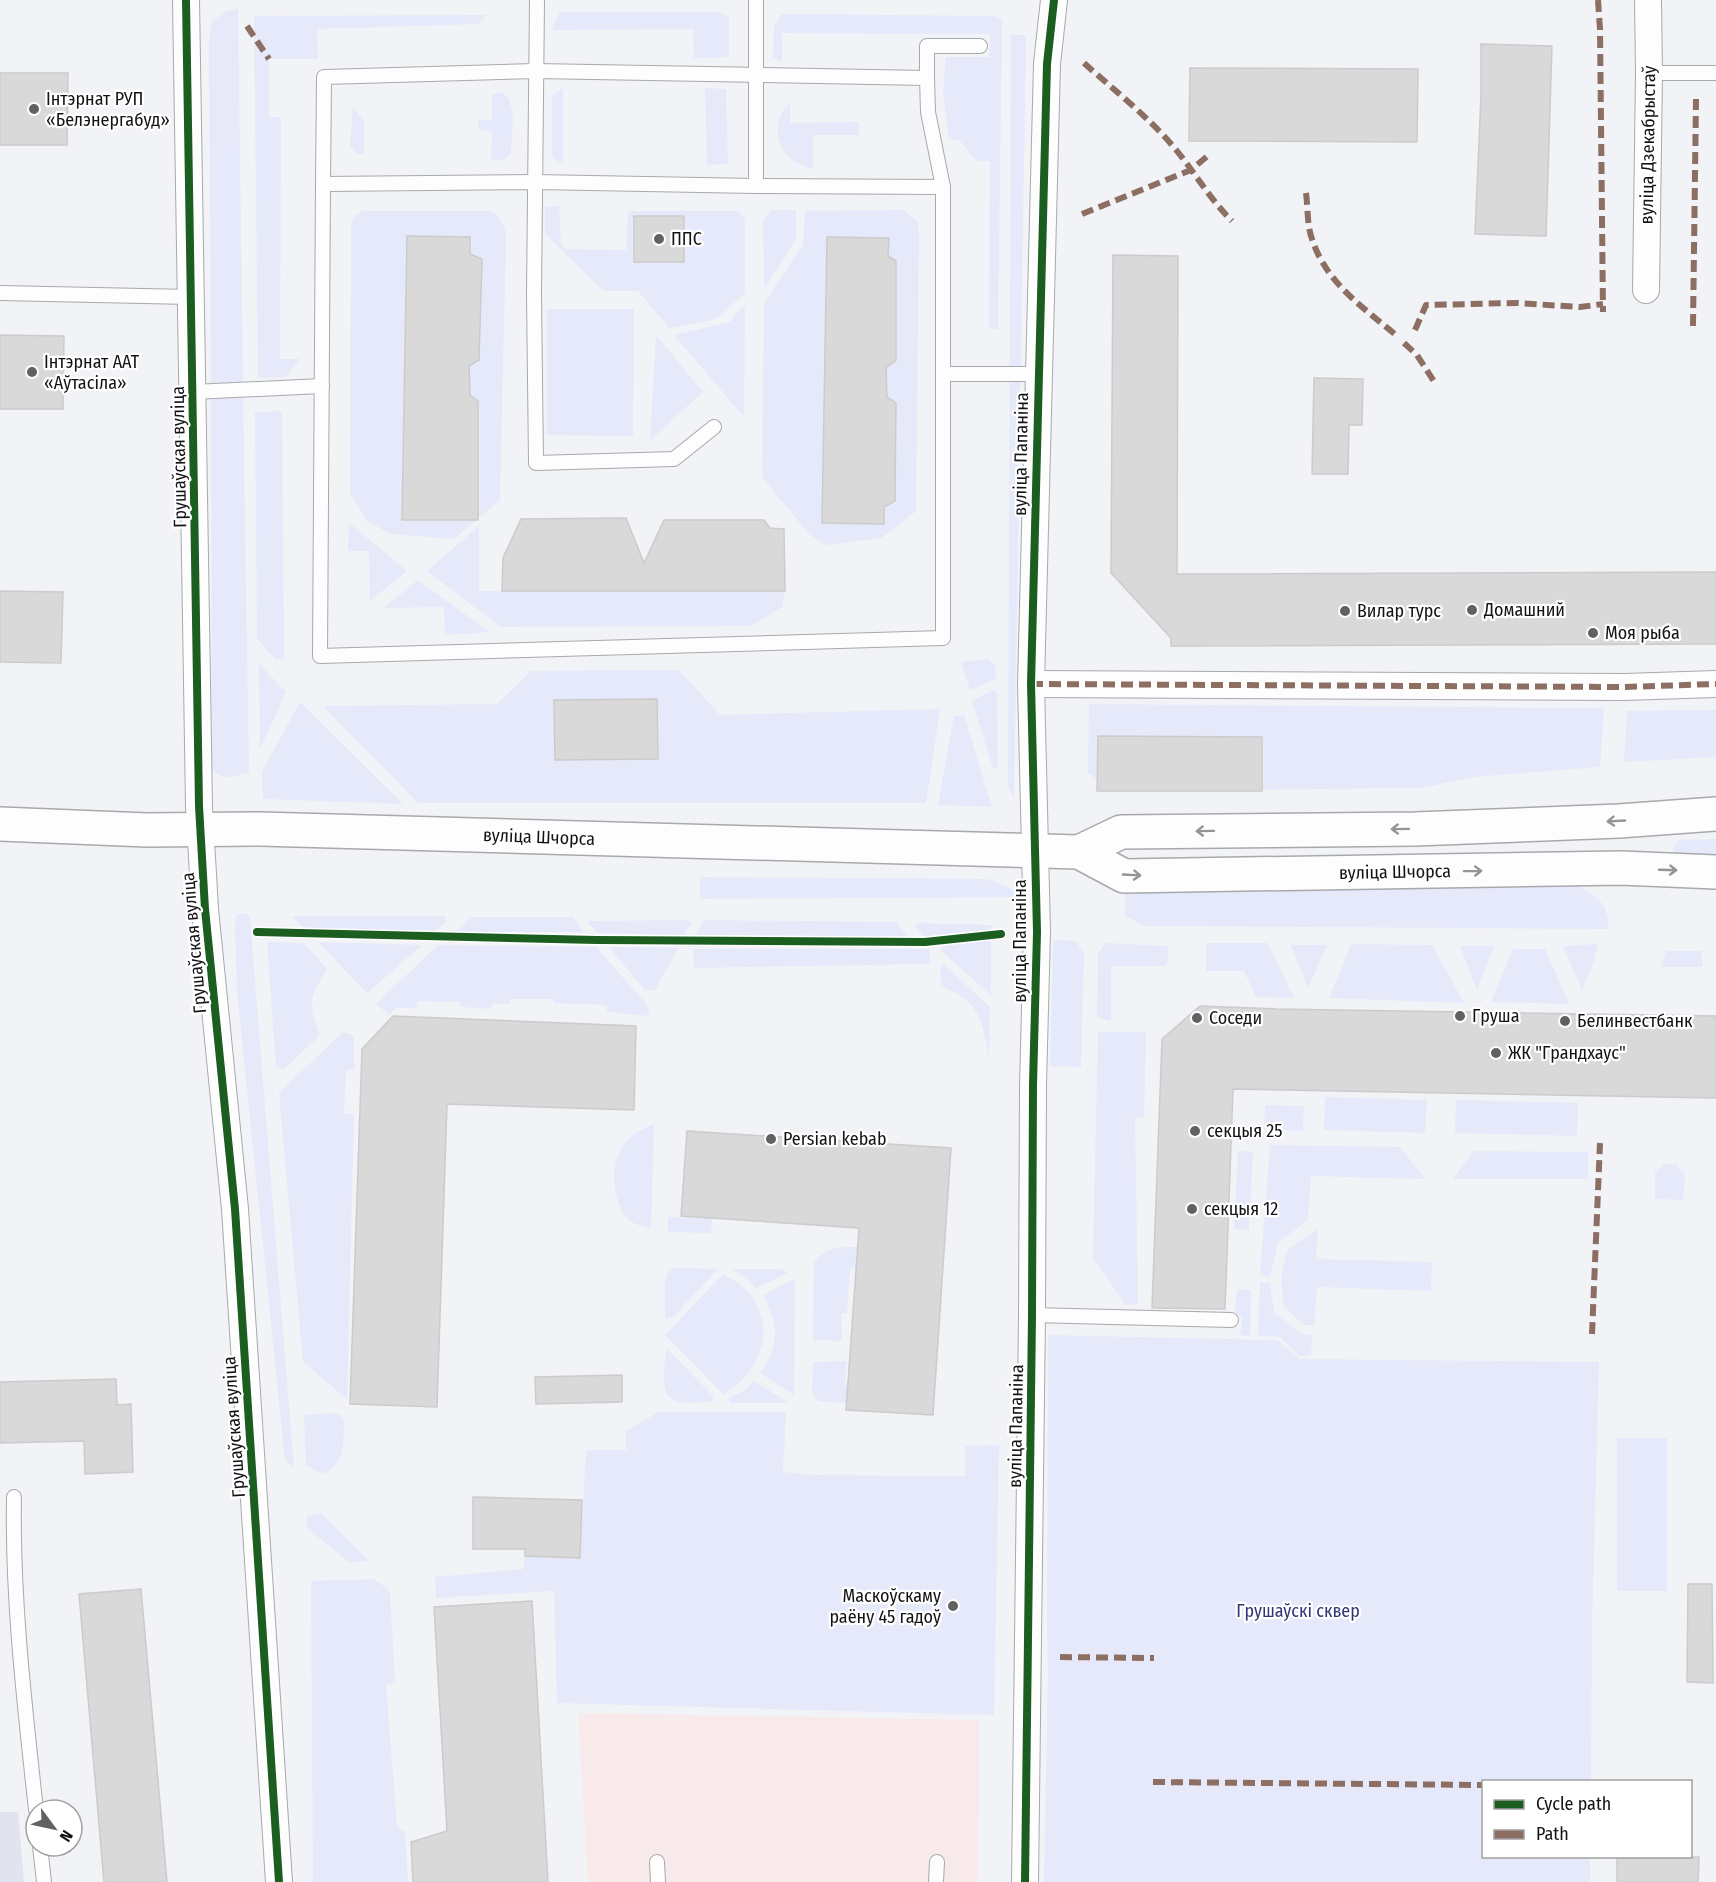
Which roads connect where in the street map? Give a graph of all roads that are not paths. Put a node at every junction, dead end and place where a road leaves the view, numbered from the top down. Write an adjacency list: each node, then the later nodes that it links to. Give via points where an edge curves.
1 (186, 0): 18 (street, Грушаўская вуліца)
2 (537, 0): 7 (lane)
3 (756, 0): 10 (lane)
4 (1054, 0): 20 (street, вуліца Папаніна, via 1047,64)
5 (1648, 0): 8 (street, вуліца Дзекабрыстаў)
6 (980, 46): 11 (lane, via 927,46)
7 (535, 71): 10 (lane); 12 (lane); 13 (lane, via 324,77)
8 (1649, 73): 9 (lane); 16 (street, вуліца Дзекабрыстаў)
9 (1716, 73)
10 (756, 76): 11 (lane); 14 (lane)
11 (927, 78): 15 (lane, via 928,112)
12 (535, 182): 13 (lane); 14 (lane); 23 (lane, via 536,463 674,459)
13 (323, 184): 21 (lane)
14 (756, 186): 15 (lane)
15 (943, 187): 19 (lane)
16 (1646, 290)
17 (0, 293): 18 (lane)
18 (191, 297): 22 (street, Грушаўская вуліца)
19 (943, 374): 20 (lane); 21 (lane, via 943,638 320,656)
20 (1038, 374): 24 (street, вуліца Папаніна)
21 (322, 386): 22 (lane)
22 (193, 392): 28 (street, Грушаўская вуліца)
23 (714, 427)
24 (1031, 684): 25 (street, via 1600,687); 29 (street, вуліца Папаніна)
25 (1716, 684)
26 (1716, 814): 30 (main road, вуліца Шчорса, one-way to 30, via 1415,829 1121,832)
27 (0, 824): 28 (main road, вуліца Шчорса)
28 (201, 829): 29 (main road, вуліца Шчорса); 40 (street, Грушаўская вуліца, via 204,909 235,1209)
29 (1035, 851): 30 (main road, вуліца Шчорса); 32 (street, вуліца Папаніна)
30 (1078, 852): 31 (main road, вуліца Шчорса, one-way to 31, via 1124,876 1621,868)
31 (1716, 872)
32 (1032, 1315): 33 (lane); 43 (street, вуліца Папаніна)
33 (1231, 1320)
34 (14, 1497): 35 (lane, via 25,1703)
35 (35, 1798)
36 (41, 1858): 39 (lane)
37 (657, 1862): 41 (lane)
38 (937, 1863): 42 (lane)
39 (44, 1882)
40 (279, 1882)
41 (658, 1882)
42 (936, 1882)
43 (1025, 1882)

